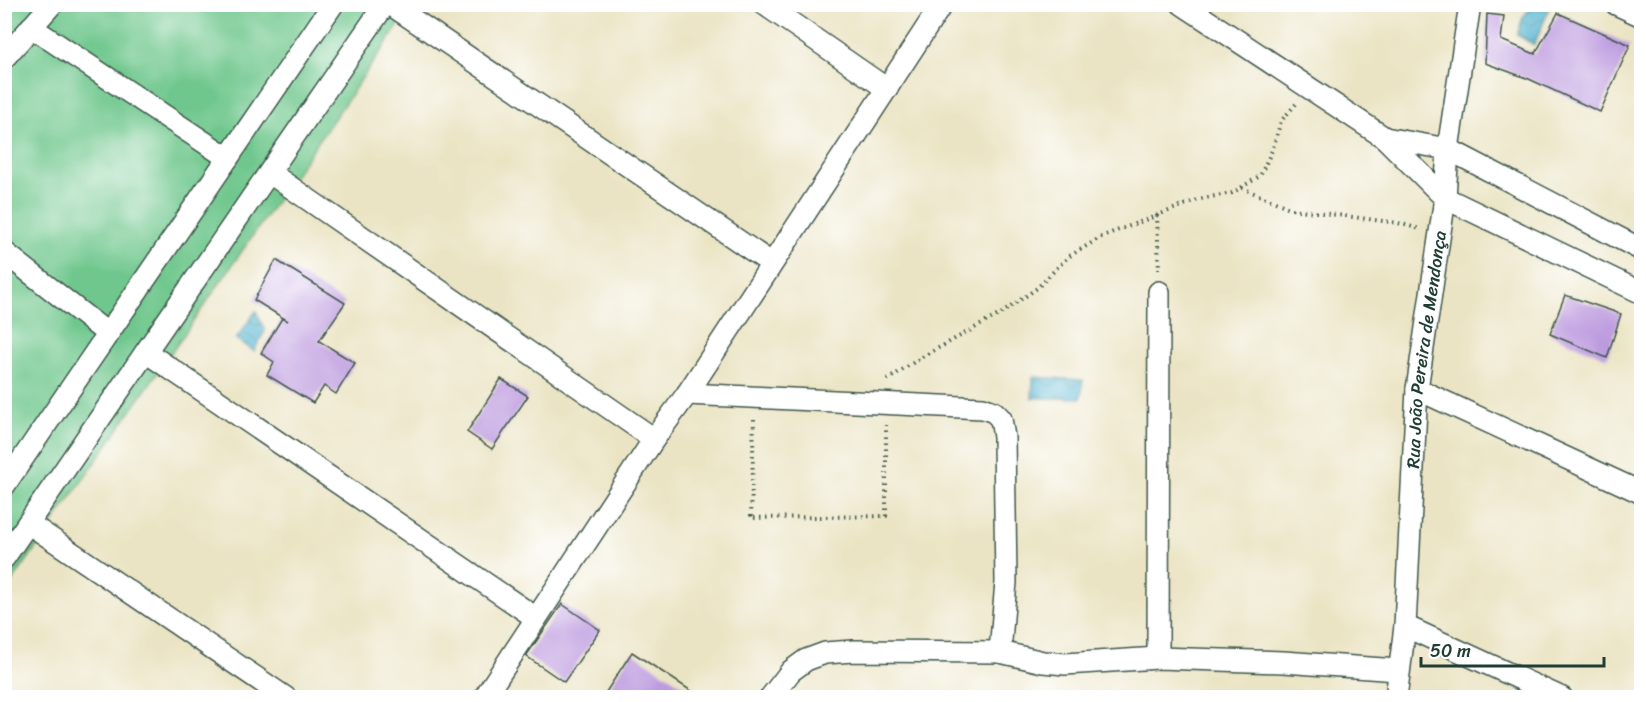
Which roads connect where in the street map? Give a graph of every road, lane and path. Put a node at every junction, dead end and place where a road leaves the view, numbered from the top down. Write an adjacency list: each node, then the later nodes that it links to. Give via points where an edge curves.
1 (52, 4): 11 (street)
2 (333, 4): 17 (street)
3 (385, 4): 18 (street)
4 (390, 4): 25 (street)
5 (764, 4): 14 (street)
6 (942, 4): 14 (street)
7 (1182, 4): 13 (street)
8 (1470, 4): 16 (street, Rua João Pereira de Mendonça)
9 (1616, 4): 10 (street)
10 (1641, 16)
11 (31, 27): 12 (street); 17 (street)
12 (4, 58)
13 (1309, 88): 15 (street); 19 (path, via 1281,121 1260,176)
14 (888, 89): 25 (street)
15 (1385, 138): 16 (street); 20 (street)
16 (1448, 149): 20 (street, Rua João Pereira de Mendonça); 23 (street)
17 (228, 158): 28 (street)
18 (270, 173): 29 (street); 34 (street)
19 (1241, 187): 21 (path); 22 (path, via 1292,209 1398,223)
20 (1445, 198): 22 (street, Rua João Pereira de Mendonça); 27 (street)
21 (1157, 215): 26 (path); 32 (path, via 1094,241 1068,257 1037,288 1002,313 922,357)
22 (1439, 235): 30 (street, Rua João Pereira de Mendonça)
23 (1641, 250)
24 (4, 252): 28 (street)
25 (771, 263): 31 (street)
26 (1160, 292): 42 (street)
27 (1641, 293)
28 (108, 334): 35 (street)
29 (146, 352): 37 (street); 39 (street)
30 (1417, 388): 36 (street); 40 (street, Rua João Pereira de Mendonça)
31 (687, 394): 33 (street); 34 (street)
32 (884, 394): 33 (street); 33 (path, via 886,516 751,518); 41 (street, via 983,408 1001,419 1006,582)
33 (754, 397)
34 (654, 439): 39 (street)
35 (4, 486)
36 (1641, 493)
37 (28, 523): 38 (street); 44 (street)
38 (4, 558)
39 (536, 618): 45 (street)
40 (1405, 626): 43 (street, Rua João Pereira de Mendonça); 48 (street)
41 (1000, 652): 42 (street, via 1065,664); 46 (street, via 825,653 792,671)
42 (1158, 658): 43 (street)
43 (1398, 670): 47 (street, Rua João Pereira de Mendonça)
44 (286, 698)
45 (484, 698)
46 (770, 698)
47 (1396, 698)
48 (1562, 698)

